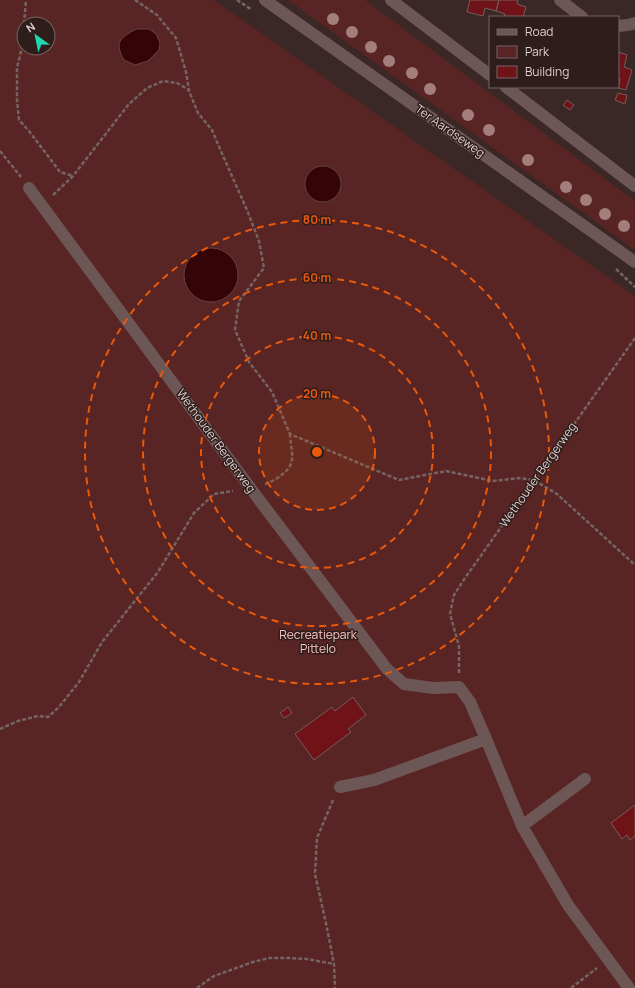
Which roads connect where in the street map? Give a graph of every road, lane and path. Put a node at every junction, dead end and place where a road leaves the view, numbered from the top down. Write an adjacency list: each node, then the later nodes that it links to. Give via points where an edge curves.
1 (26, 0): 6 (path)
2 (135, 0): 13 (path, via 157,15 176,38)
3 (265, 0): 19 (street, Ter Aardseweg)
4 (392, 0): 11 (street)
5 (560, 0): 7 (street)
6 (25, 16)
7 (581, 16)
8 (635, 23): 9 (street)
9 (619, 26)
10 (20, 56): 15 (path, via 17,68 19,120 60,172)
11 (489, 74)
12 (507, 88): 16 (street)
13 (190, 91): 15 (path, via 177,83 162,81 147,88 128,104); 21 (path, via 198,113 212,130 259,240 264,268 239,301 235,330 250,362 272,392)
14 (0, 151): 17 (path)
15 (74, 176): 18 (path)
16 (635, 186)
17 (29, 188): 18 (street, Wethouder Bergerweg)
18 (42, 206): 23 (street, Wethouder Bergerweg)
19 (635, 262)
20 (635, 338): 22 (path, Wethouder Bergerweg)
21 (290, 434): 22 (path, via 399,480 446,471 493,481 519,478); 23 (path, via 292,461 285,473 269,483)
22 (534, 480): 24 (path, via 557,494); 25 (path, Wethouder Bergerweg, via 454,595 450,614 459,646)
23 (251, 488): 25 (street, Wethouder Bergerweg, via 387,669 404,684); 26 (path, via 214,494 194,514 158,572 102,642 79,682 59,707 48,717 38,716)
24 (635, 565)
25 (459, 688): 27 (street, via 470,702)
26 (0, 729)
27 (486, 739): 29 (street, via 374,780); 30 (street)
28 (585, 779): 30 (street)
29 (340, 787): 32 (path, via 317,838 316,860 316,874)
30 (522, 826): 31 (street, via 568,904)
31 (608, 960): 35 (path); 36 (street)
32 (334, 964): 33 (path, via 307,959 269,958 214,976); 34 (path)
33 (197, 988)
34 (335, 988)
35 (571, 988)
36 (629, 988)

